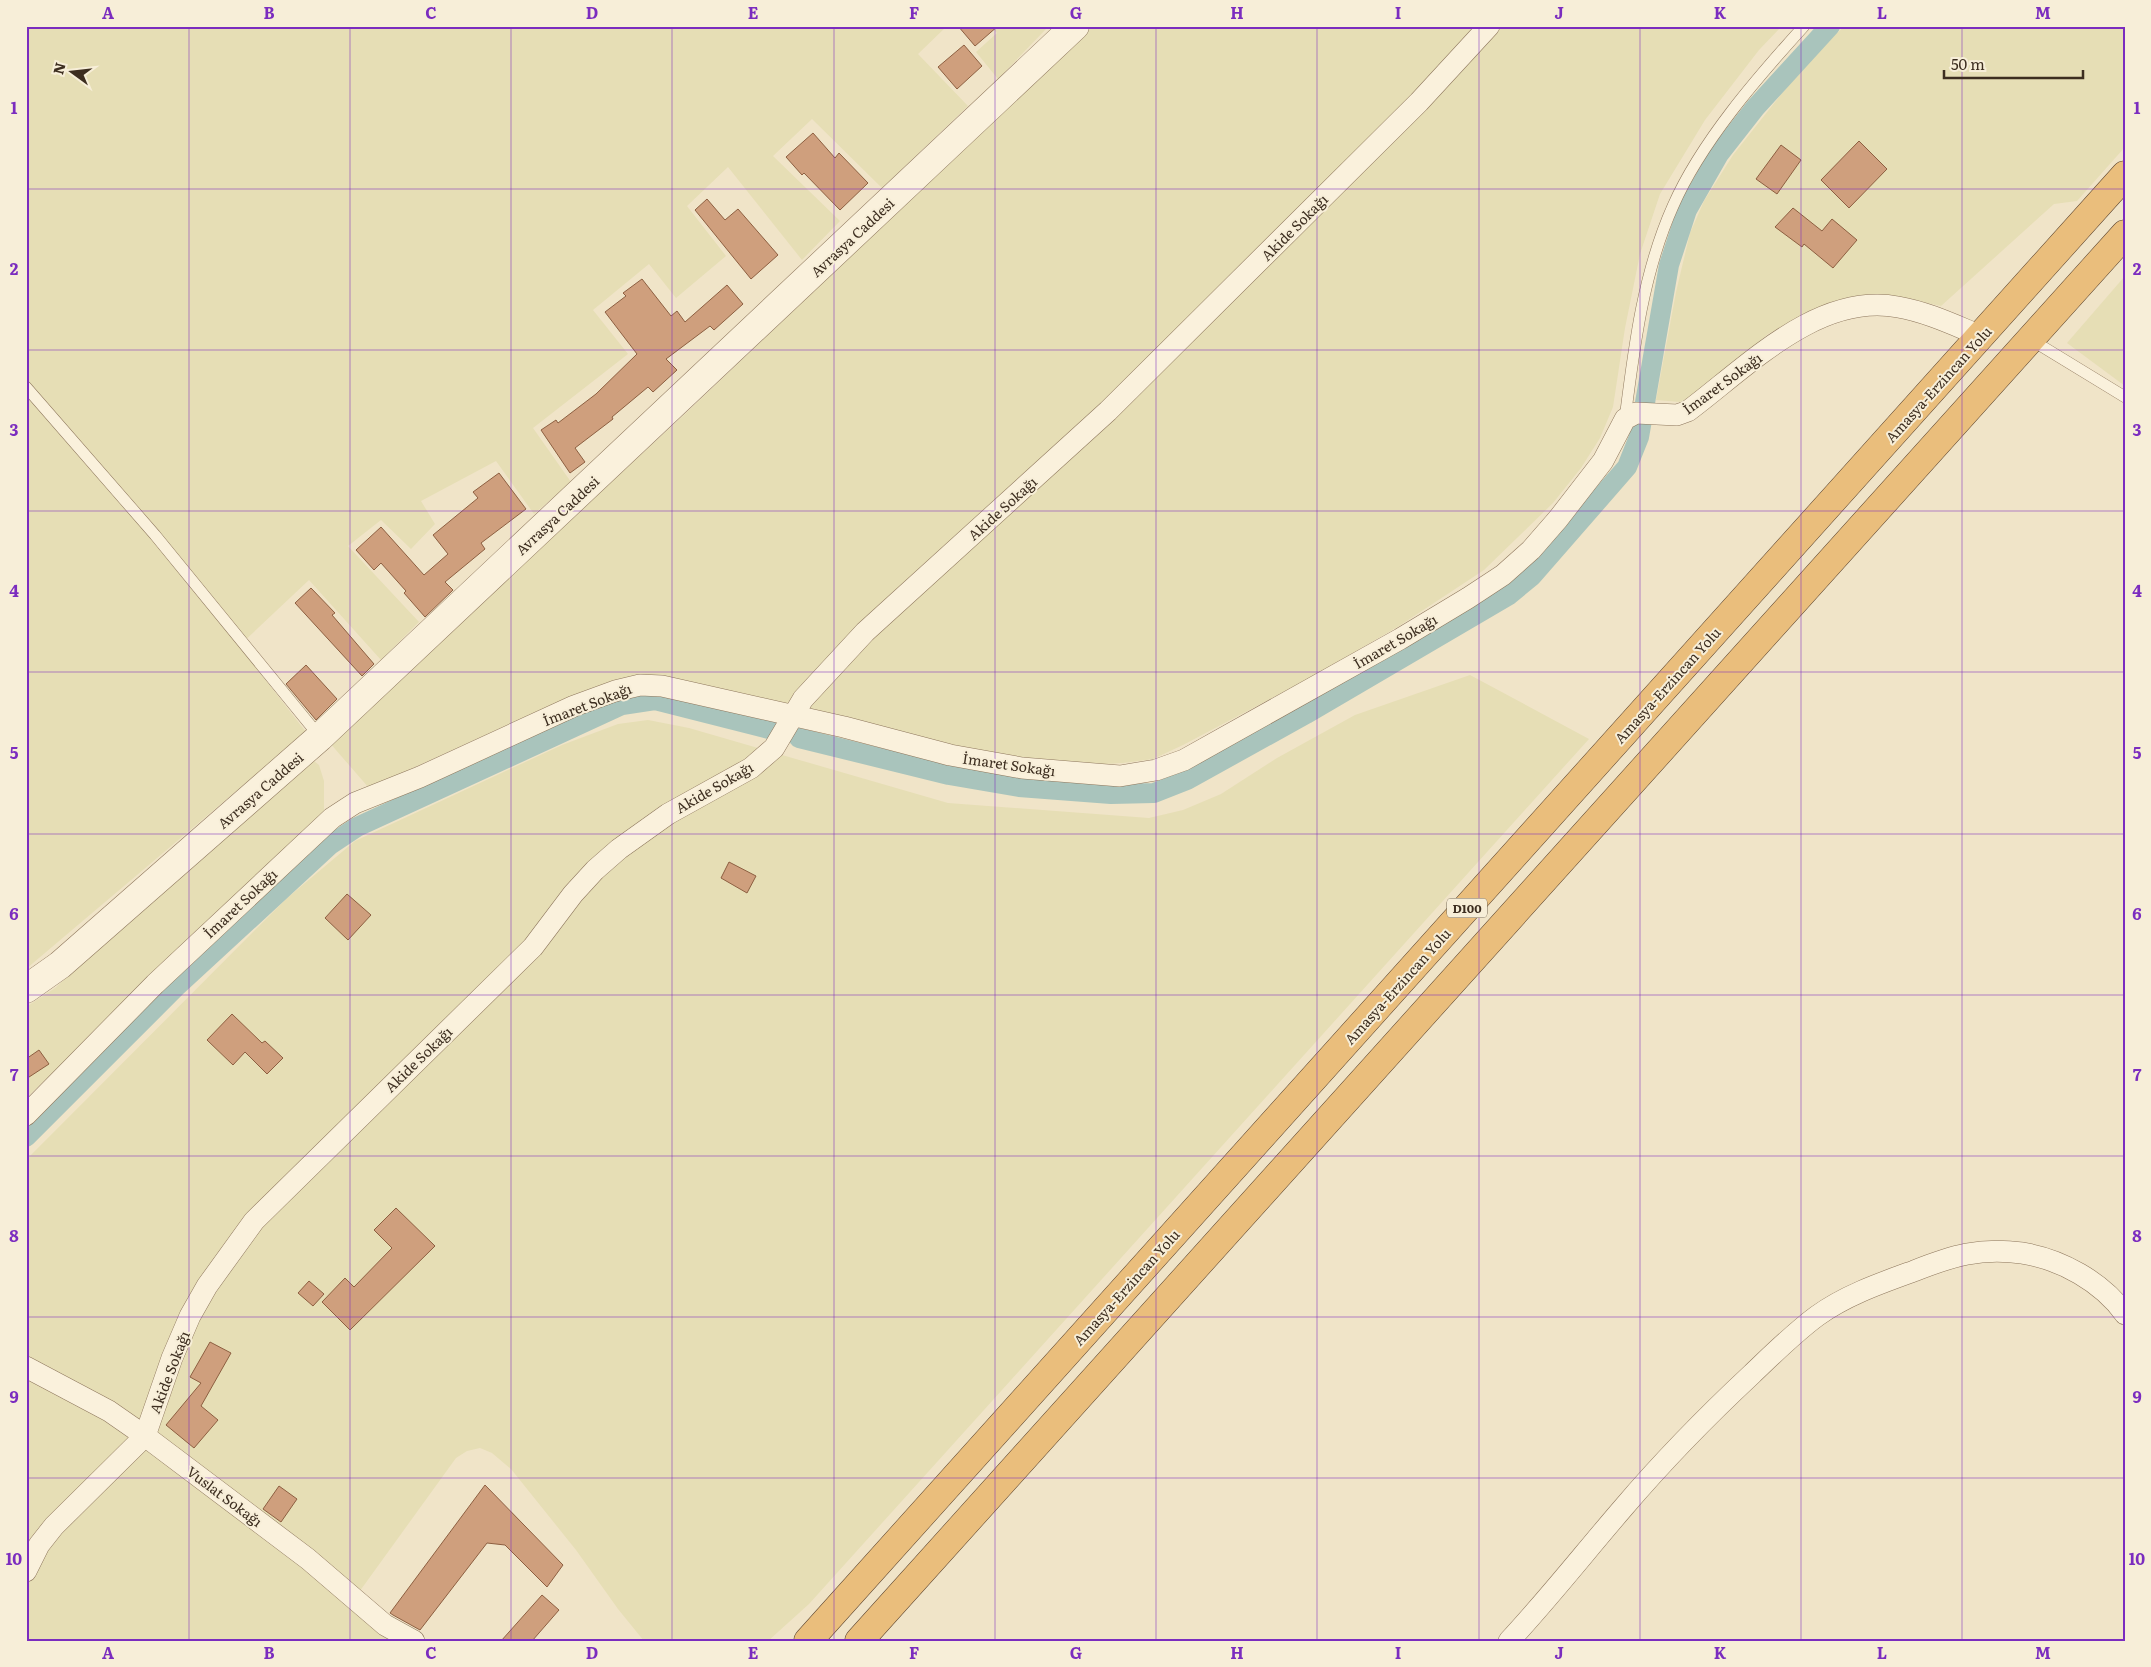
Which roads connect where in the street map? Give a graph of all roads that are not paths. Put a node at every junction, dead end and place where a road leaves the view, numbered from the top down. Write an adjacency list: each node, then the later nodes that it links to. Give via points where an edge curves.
1 (1075, 26): 12 (street, Avrasya Caddesi)
2 (1489, 26): 11 (street, Akide Sokağı, via 1419,102 1108,411 865,632)
3 (1804, 26): 10 (lane, via 1726,120 1697,160 1673,205 1655,252 1637,329)
4 (2125, 175): 6 (highway, Amasya-Erzincan Yolu / D100)
5 (2125, 234): 7 (highway, D100)
6 (1981, 336): 10 (street, İmaret Sokağı, via 1926,314 1896,307 1870,305 1842,310 1812,321 1784,337 1688,411 1677,415); 20 (highway, Amasya-Erzincan Yolu / D100)
7 (2030, 339): 9 (lane); 21 (highway, D100)
8 (26, 387): 12 (lane, via 155,535)
9 (2125, 397)
10 (1630, 416): 11 (street, İmaret Sokağı, via 1584,488 1531,550 1503,575 1443,614 1318,685 1184,760 1156,770 1120,776 1022,768 950,755)
11 (792, 715): 14 (street, İmaret Sokağı, via 662,686 640,685 574,706 355,804 332,818 210,931); 17 (street, Akide Sokağı, via 774,748 750,768 668,814 596,870 573,894 533,947 254,1221 207,1286 190,1316)
12 (320, 737): 13 (street, Avrasya Caddesi, via 60,965)
13 (26, 989)
14 (26, 1115)
15 (2125, 1314): 22 (street, via 2096,1285 2058,1262 1998,1250 1974,1251 1939,1261 1842,1301 1817,1316 1708,1415)
16 (26, 1366): 17 (street, Vuslat Sokağı, via 109,1411)
17 (145, 1436): 18 (street, Akide Sokağı, via 54,1526 39,1545); 19 (street, Vuslat Sokağı, via 308,1559 385,1625)
18 (26, 1571)
19 (414, 1641)
20 (808, 1641)
21 (859, 1641)
22 (1509, 1641)

